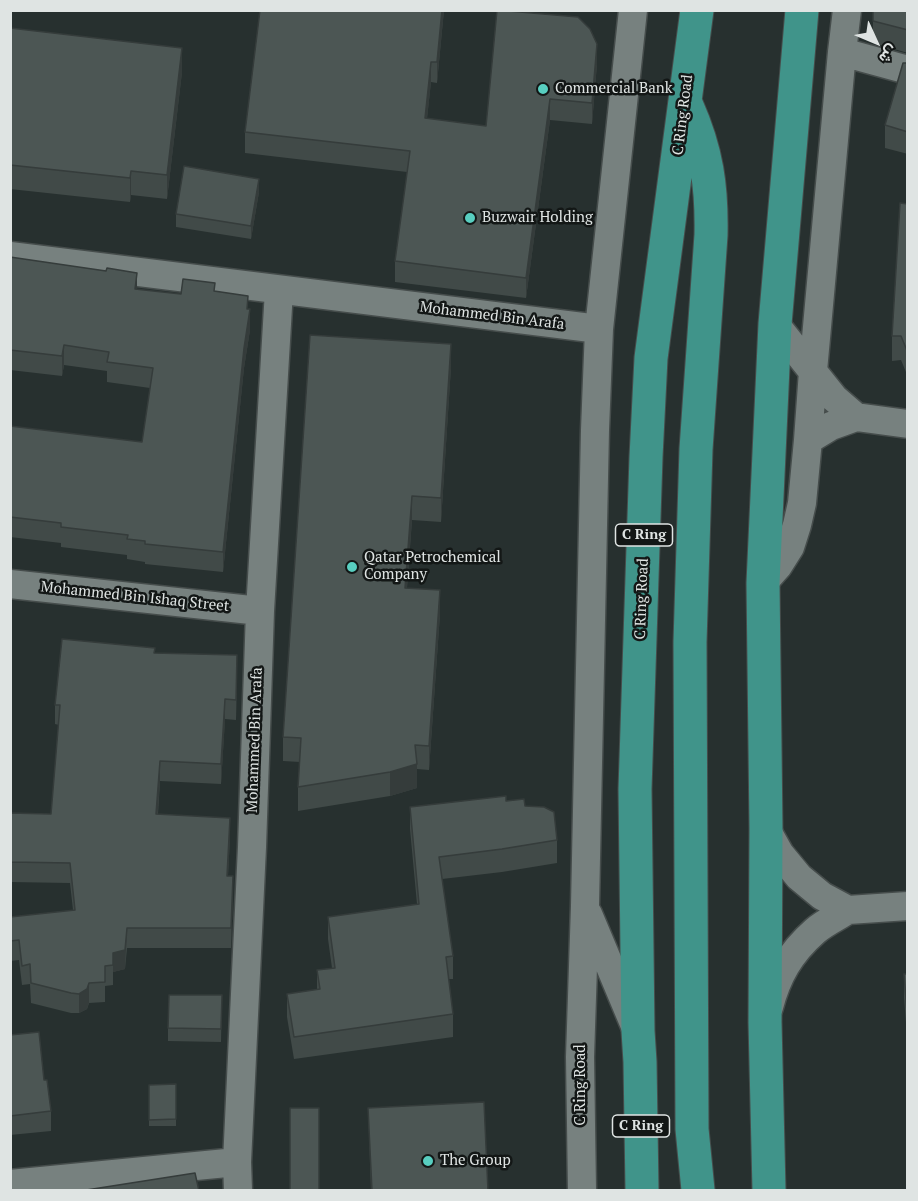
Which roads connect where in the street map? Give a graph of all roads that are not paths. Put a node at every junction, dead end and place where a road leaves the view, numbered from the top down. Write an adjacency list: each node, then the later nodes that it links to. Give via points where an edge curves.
1 (633, 10): 11 (street, C Ring Road)
2 (697, 10): 7 (highway, C Ring Road / C Ring)
3 (802, 10): 10 (highway)
4 (848, 10): 5 (street)
5 (842, 52): 6 (street); 12 (street)
6 (908, 70)
7 (686, 102): 24 (highway, C Ring Road / C Ring, via 650,380 635,789); 30 (highway, via 705,153 712,208 696,449 690,642 692,1129)
8 (10, 256): 9 (street, Mohammed Bin Arafa)
9 (279, 290): 11 (street, Mohammed Bin Arafa); 18 (street, Mohammed Bin Arafa)
10 (775, 324): 12 (street); 16 (highway)
11 (599, 329): 20 (street, C Ring Road)
12 (813, 372): 13 (street); 15 (street)
13 (856, 417): 14 (street); 15 (street)
14 (908, 424)
15 (808, 440): 16 (street, via 797,525 790,546)
16 (763, 583): 19 (highway)
17 (10, 584): 18 (street, Mohammed Bin Ishaq Street)
18 (260, 611): 25 (street, Mohammed Bin Arafa)
19 (766, 829): 22 (street, via 799,877); 23 (highway)
20 (585, 906): 24 (street); 28 (street, C Ring Road, via 580,1057)
21 (908, 906): 22 (street)
22 (848, 910): 23 (street, via 816,929 791,955 774,987)
23 (765, 1022): 31 (highway)
24 (638, 1031): 29 (highway, C Ring Road / C Ring)
25 (237, 1162): 26 (street); 27 (street, Mohammed Bin Arafa)
26 (10, 1184)
27 (238, 1191)
28 (582, 1191)
29 (642, 1191)
30 (698, 1191)
31 (769, 1191)

